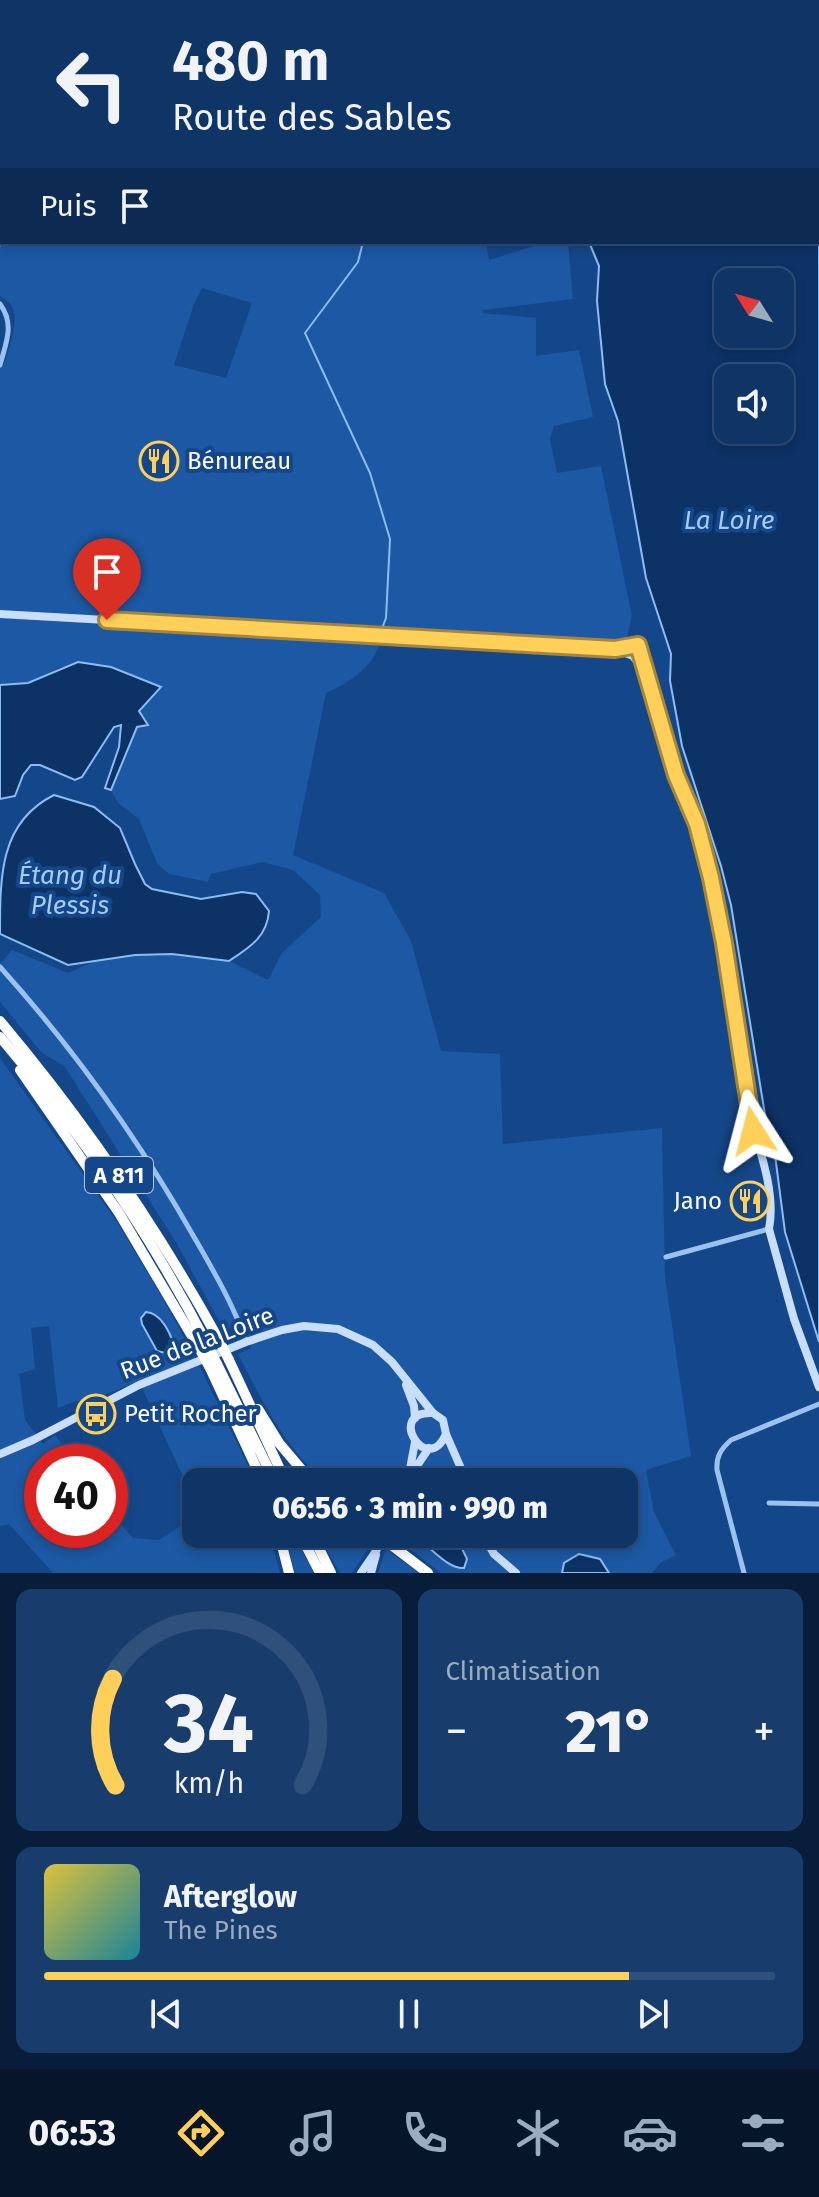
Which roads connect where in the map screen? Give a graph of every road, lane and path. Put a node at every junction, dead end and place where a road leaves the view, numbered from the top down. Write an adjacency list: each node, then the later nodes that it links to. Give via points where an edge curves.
1 (0, 304): 2 (street, via 9,322)
2 (0, 365)
3 (0, 614): 7 (street, via 633,652 645,671 711,878 772,1218)
4 (0, 967): 9 (street, via 73,1054 151,1164 208,1261)
5 (0, 1021): 12 (highway, A 811, bridge, via 115,1168)
6 (0, 1037): 10 (highway, bridge, via 21,1061 18,1068 119,1213)
7 (769, 1229): 8 (street); 13 (street)
8 (666, 1257)
9 (246, 1342): 11 (street, Rue de la Loire, via 293,1328 338,1329 373,1345); 20 (street, Rue de la Loire, via 139,1385)
10 (213, 1365): 22 (highway); 23 (highway)
11 (404, 1379): 15 (street, Rue de la Loire); 16 (street, Rue de la Loire)
12 (239, 1380): 24 (highway, A 811); 25 (highway)
13 (819, 1387)
14 (819, 1404): 45 (street, via 731,1440 716,1460)
15 (433, 1413): 16 (street); 17 (street, via 443,1420)
16 (415, 1418): 18 (street)
17 (446, 1434): 19 (street); 21 (street)
18 (415, 1442): 19 (street); 26 (street)
19 (432, 1447): 21 (street); 27 (street)
20 (0, 1454)
21 (458, 1460): 28 (street)
22 (257, 1468)
23 (268, 1468)
24 (279, 1468)
25 (300, 1468)
26 (410, 1468)
27 (416, 1468)
28 (461, 1468)
29 (769, 1503): 30 (street)
30 (819, 1504)
31 (283, 1548): 38 (highway)
32 (307, 1548): 39 (highway)
33 (319, 1548): 40 (highway)
34 (377, 1548): 37 (street)
35 (395, 1548): 43 (highway, bridge)
36 (491, 1548): 44 (street)
37 (376, 1551): 41 (street); 42 (street)
38 (289, 1573)
39 (320, 1573)
40 (331, 1573)
41 (361, 1573)
42 (371, 1573)
43 (428, 1573)
44 (516, 1573)
45 (744, 1573)

